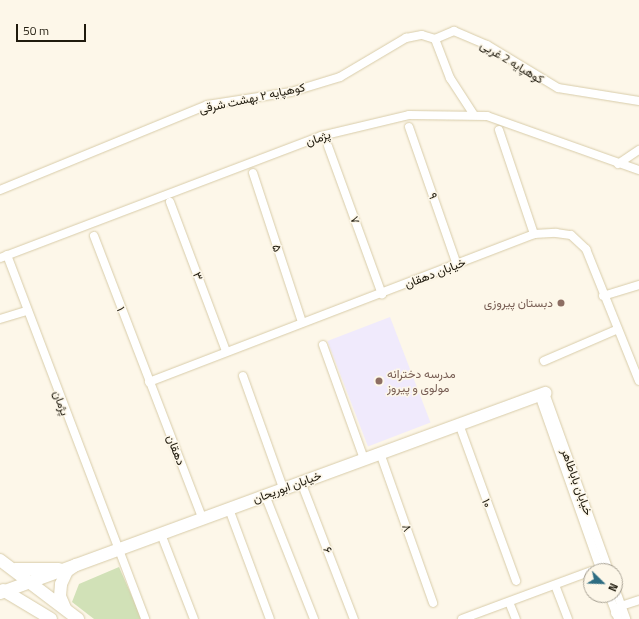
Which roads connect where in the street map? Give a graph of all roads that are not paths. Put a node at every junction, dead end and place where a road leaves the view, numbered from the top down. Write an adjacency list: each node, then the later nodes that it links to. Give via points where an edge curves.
1 (435, 39): 2 (street, کوهپایه 2 غربی, via 454,31 487,45 558,88); 3 (street, via 450,78); 11 (street, کوهپایه ۲ بهشت شرقی, via 422,35 406,38 340,77 298,90 207,105)
2 (639, 101)
3 (474, 115): 8 (street, پژمان, via 487,116); 15 (street, پژمان, via 408,115 321,136)
4 (409, 127): 16 (street, ۹)
5 (499, 130): 13 (street)
6 (328, 146): 18 (street, ۷)
7 (639, 150): 8 (street)
8 (618, 164): 9 (street, پژمان)
9 (639, 170)
10 (253, 173): 22 (street, ۵)
11 (0, 190)
12 (170, 202): 25 (street, ۳)
13 (534, 234): 16 (street, خیابان دهقان); 19 (street, خیابان دهقان, via 562,234 579,240)
14 (94, 236): 29 (street, ۱)
15 (4, 257): 20 (street, پژمان)
16 (457, 265): 18 (street, خیابان دهقان)
17 (639, 285): 19 (street)
18 (382, 294): 22 (street, خیابان دهقان)
19 (603, 296): 23 (street, خیابان دهقان)
20 (26, 311): 21 (street); 40 (street, پژمان)
21 (0, 319)
22 (302, 322): 25 (street, خیابان دهقان)
23 (616, 330): 26 (street); 28 (street, خیابان دهقان)
24 (323, 344): 33 (street)
25 (226, 351): 29 (street, خیابان دهقان)
26 (544, 361)
27 (243, 376): 35 (street)
28 (639, 381)
29 (149, 382): 38 (street, دهقان)
30 (542, 394): 31 (main road, خیابان ابوریحان); 42 (street, خیابان باباطاهر); 43 (street, خیابان باباطاهر)
31 (459, 424): 32 (main road, خیابان ابوریحان); 47 (street, ۱۰)
32 (380, 453): 33 (main road, خیابان ابوریحان); 53 (street, ۸)
33 (364, 459): 34 (main road, خیابان ابوریحان)
34 (302, 482): 35 (main road, خیابان ابوریحان); 64 (street, ۶)
35 (284, 488): 36 (main road, خیابان ابوریحان)
36 (265, 495): 37 (main road, خیابان ابوریحان); 63 (street)
37 (229, 509): 38 (main road, خیابان ابوریحان); 62 (street)
38 (202, 518): 39 (main road, خیابان ابوریحان)
39 (161, 534): 40 (main road, خیابان ابوریحان); 61 (street)
40 (117, 549): 41 (main road, خیابان ابوریحان); 60 (street, پژمان)
41 (81, 562): 45 (main road, خیابان ابوریحان); 56 (main road, via 67,571 61,584 60,596)
42 (594, 563)
43 (606, 563)
44 (5, 564): 45 (main road); 48 (main road)
45 (59, 569): 48 (main road, خیابان ابوریحان)
46 (583, 575): 49 (street)
47 (516, 581)
48 (31, 582): 50 (main road, خیابان ابوریحان); 56 (main road)
49 (554, 585): 52 (street); 67 (street)
50 (2, 591): 58 (main road)
51 (639, 600): 57 (street)
52 (509, 602): 65 (street); 66 (street)
53 (434, 603)
54 (613, 603): 57 (street)
55 (617, 603): 57 (street)
56 (65, 608): 59 (main road)
57 (618, 613): 68 (street)
58 (51, 619)
59 (78, 619)
60 (146, 619)
61 (194, 619)
62 (270, 619)
63 (314, 619)
64 (354, 619)
65 (465, 619)
66 (516, 619)
67 (568, 619)
68 (626, 619)

